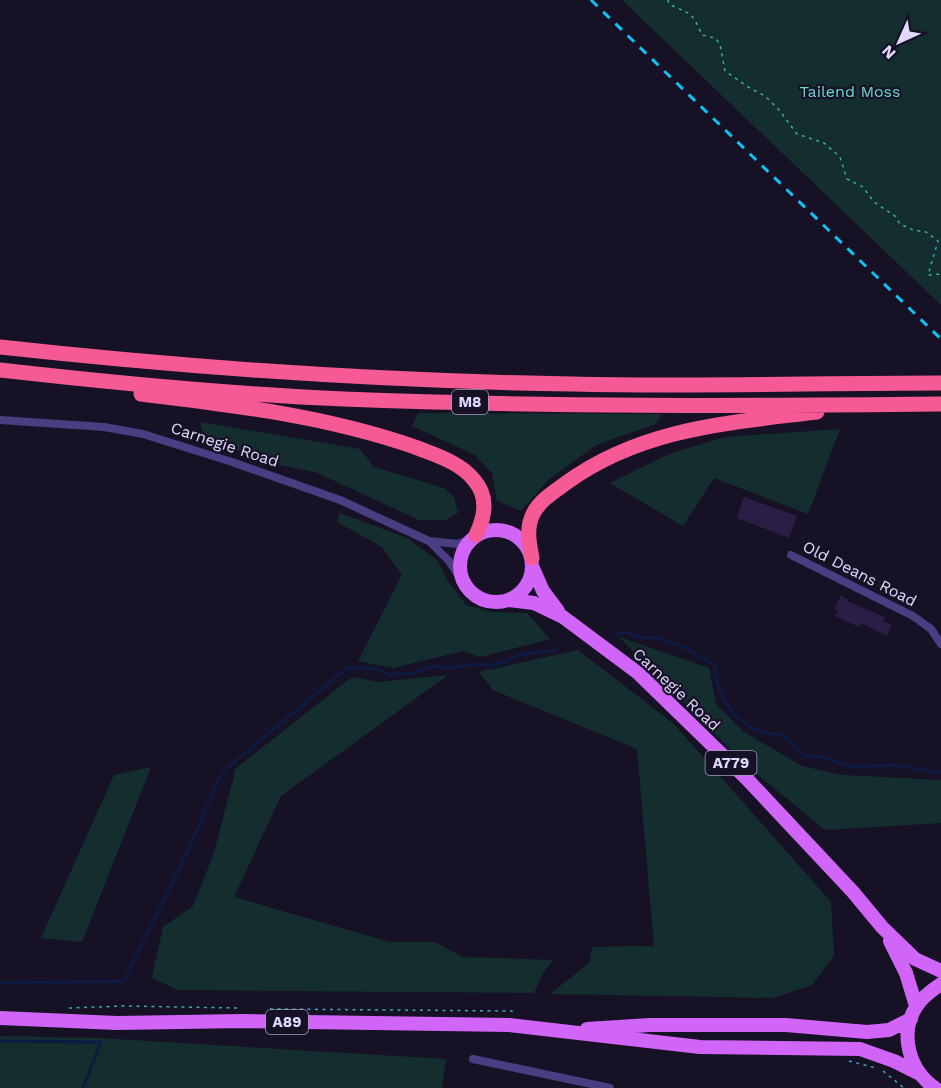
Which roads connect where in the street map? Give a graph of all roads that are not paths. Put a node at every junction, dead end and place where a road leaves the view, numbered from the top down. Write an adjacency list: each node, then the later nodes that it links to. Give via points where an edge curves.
1 (0, 347): 4 (highway, M8, via 137,362 352,376 572,384)
2 (0, 370): 5 (highway, M8, via 123,384 344,399)
3 (0, 378): 8 (highway, via 289,414 382,436 450,461 473,478 484,500 483,521)
4 (941, 383)
5 (883, 404): 6 (highway, M8); 11 (highway, M8, via 713,425 676,432 618,453 573,478 537,507 529,526)
6 (941, 404)
7 (0, 420): 9 (street, Carnegie Road, via 104,427 142,434 340,500)
8 (474, 537): 9 (street, Carnegie Road, via 458,544); 11 (main road, A779, via 487,531 510,532 527,547); 12 (main road, via 465,546 459,566)
9 (429, 541): 12 (street, Carnegie Road)
10 (790, 555): 15 (street, Old Deans Road, via 913,616 931,629)
11 (532, 562): 13 (main road, via 531,575 523,590); 14 (main road, Carnegie Road / A779, via 548,599)
12 (465, 585): 13 (main road, A779, via 484,601)
13 (509, 600): 14 (main road, Carnegie Road / A779, via 534,603)
14 (563, 617): 16 (main road, Carnegie Road / A779, via 621,659 668,700 771,804)
15 (941, 644)
16 (882, 927): 17 (main road, Carnegie Road / A779, via 915,959); 19 (main road, Carnegie Road / A779, via 906,973)
17 (941, 971)
18 (941, 984): 19 (main road, A89)
19 (916, 1006): 21 (main road, A89)
20 (2, 1018): 22 (main road, A89, via 117,1023 509,1025)
21 (911, 1019): 22 (main road, A89, via 889,1030 867,1032 775,1025 650,1024); 24 (main road, A89, via 907,1040 911,1058)
22 (567, 1030): 24 (main road, A89, via 700,1047 860,1049 894,1061)
23 (473, 1059): 25 (street)
24 (928, 1083)
25 (589, 1086): 26 (street)
26 (610, 1088)

